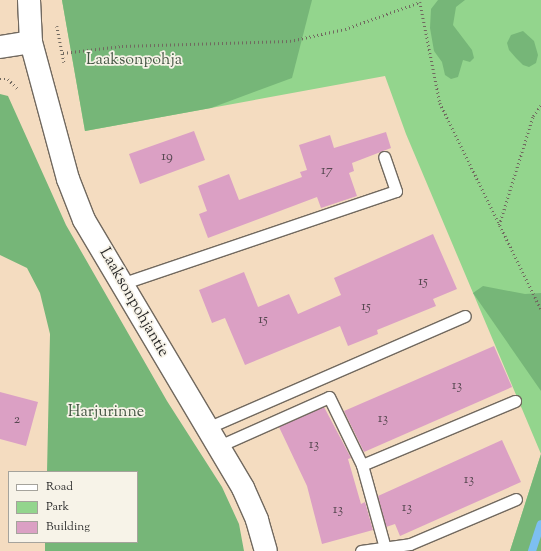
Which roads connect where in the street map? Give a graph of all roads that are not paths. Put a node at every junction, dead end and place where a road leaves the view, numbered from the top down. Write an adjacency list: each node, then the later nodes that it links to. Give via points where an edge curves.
1 (29, 0): 2 (street, Laaksonpohjantie)
2 (31, 42): 3 (street); 5 (street, Laaksonpohjantie, via 68,179 84,220)
3 (0, 47)
4 (384, 157): 5 (lane, via 396,191)
5 (121, 284): 8 (street, Laaksonpohjantie)
6 (464, 316): 8 (lane)
7 (515, 400): 10 (lane)
8 (207, 428): 9 (street, Laaksonpohjantie)
9 (219, 446): 10 (lane, via 329,397); 13 (street, Laaksonpohjantie, via 243,488 257,520)
10 (362, 465): 12 (lane)
11 (516, 499): 12 (lane, via 410,544)
12 (385, 548): 14 (lane)
13 (266, 551)
14 (361, 551)

